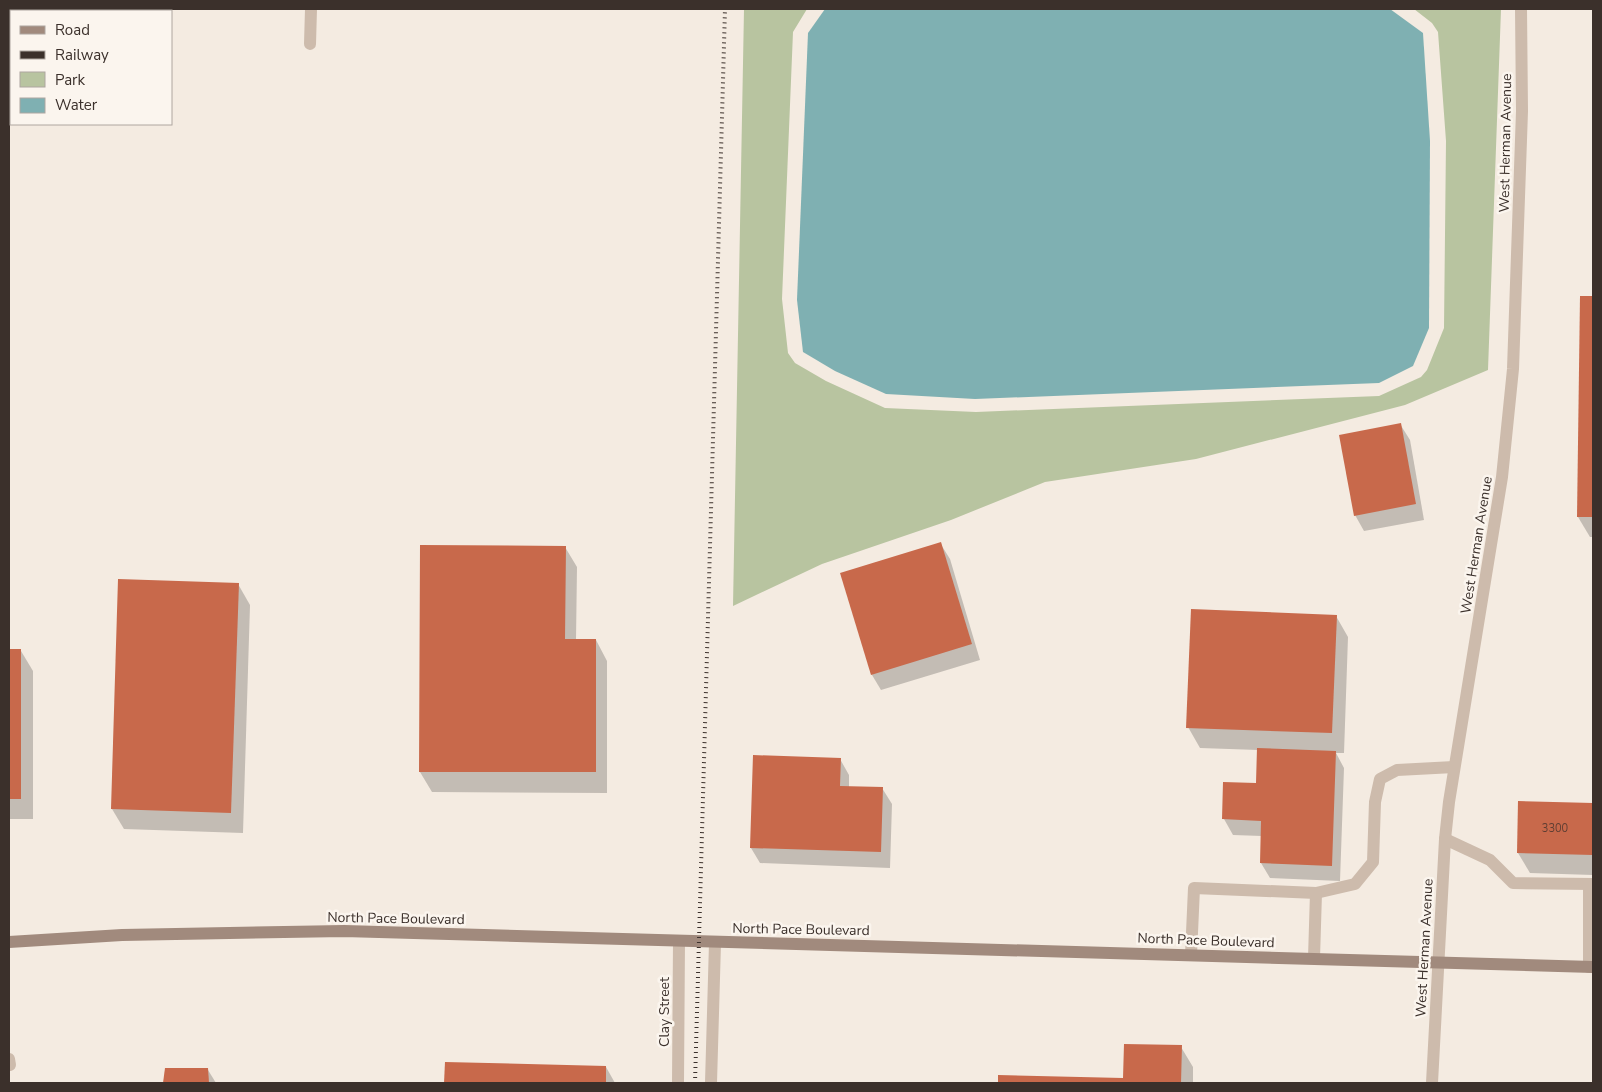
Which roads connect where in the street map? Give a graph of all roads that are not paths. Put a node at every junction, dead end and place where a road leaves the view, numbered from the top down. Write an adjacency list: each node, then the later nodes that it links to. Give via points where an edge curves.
1 (311, 9): 3 (street)
2 (1521, 9): 4 (street, West Herman Avenue, via 1522,111 1513,369 1502,477)
3 (310, 44)
4 (1454, 767): 5 (street, West Herman Avenue); 7 (street, via 1396,770 1380,779 1375,802 1373,862 1354,884)
5 (1445, 839): 6 (street, via 1490,860 1513,883); 13 (street, West Herman Avenue)
6 (1591, 884): 14 (street)
7 (1316, 893): 11 (street, via 1194,888); 12 (street)
8 (9, 942): 9 (main road, North Pace Boulevard, via 122,935 344,931 643,938)
9 (679, 942): 10 (main road, North Pace Boulevard); 15 (street, Clay Street)
10 (715, 943): 11 (main road, North Pace Boulevard, via 820,943); 16 (street)
11 (1191, 955): 12 (main road, North Pace Boulevard)
12 (1314, 958): 13 (main road, North Pace Boulevard)
13 (1438, 962): 14 (main road, North Pace Boulevard); 17 (street, West Herman Avenue)
14 (1591, 967)
15 (678, 1083)
16 (711, 1083)
17 (1432, 1083)

